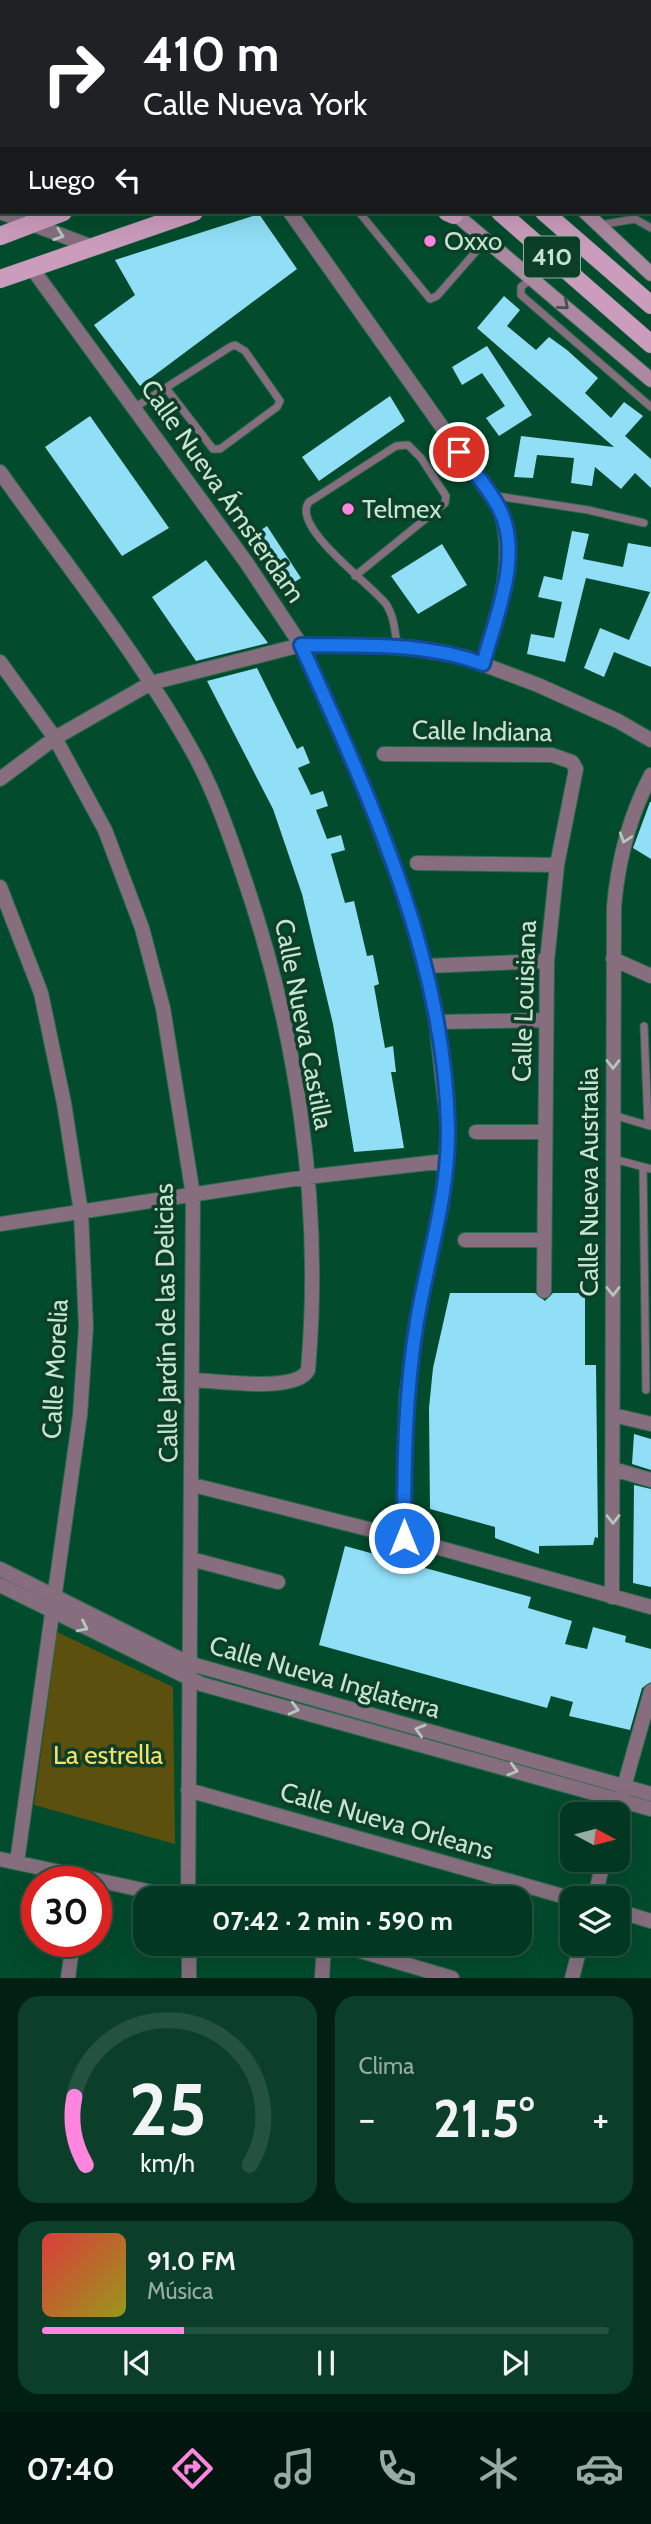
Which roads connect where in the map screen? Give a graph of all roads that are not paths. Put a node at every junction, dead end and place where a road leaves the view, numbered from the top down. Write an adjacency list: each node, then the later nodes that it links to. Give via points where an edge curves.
1 (4, 214): 11 (street)
2 (54, 214): 11 (main road)
3 (167, 214): 14 (main road)
4 (188, 214): 14 (main road)
5 (291, 214): 29 (street)
6 (361, 214): 16 (lane, via 430,299)
7 (452, 214): 16 (main road)
8 (501, 214): 23 (main road, 410)
9 (546, 214): 22 (main road, 410)
10 (587, 214): 12 (main road)
11 (28, 225): 15 (main road); 17 (street, one-way to 17)
12 (597, 225): 13 (lane, via 639,219); 19 (main road)
13 (651, 228)
14 (142, 229): 17 (main road)
15 (0, 236)
16 (487, 239): 20 (main road)
17 (90, 246): 18 (main road)
18 (31, 267): 21 (main road); 27 (street, Calle Nueva Ámsterdam)
19 (651, 274)
20 (533, 278): 24 (main road, one-way to 24); 26 (lane, via 521,287 521,295)
21 (0, 279)
22 (651, 305)
23 (651, 344)
24 (651, 380)
25 (166, 387): 25 (lane, via 235,345 245,351 280,401 220,449 213,449); 27 (lane)
26 (651, 407)
27 (134, 408): 32 (street, Calle Nueva Ámsterdam)
28 (0, 472): 36 (street, Calle Nueva Castilla)
29 (490, 495): 30 (lane); 35 (street, via 506,527 508,554)
30 (644, 523)
31 (355, 576): 31 (lane, via 306,520 305,506 396,446 408,445 446,496 445,502); 33 (lane, via 390,610)
32 (301, 645): 33 (street); 36 (street); 48 (street, Calle Nueva Ámsterdam, via 355,765)
33 (397, 646): 35 (street)
34 (0, 662): 37 (street, Calle Jardín de las Delicias)
35 (483, 664): 38 (street, via 618,721)
36 (151, 683): 37 (street); 60 (street, Calle Nueva Castilla, via 196,757 263,931 296,1087)
37 (55, 738): 42 (street); 61 (street, Calle Jardín de las Delicias, via 104,830 142,928 163,1008)
38 (651, 740)
39 (384, 754): 40 (street, Calle Indiana, via 552,755)
40 (575, 766): 44 (street, Calle Louisiana)
41 (651, 775): 46 (street, Calle Nueva Australia, one-way to 46, via 622,847)
42 (0, 779)
43 (417, 863): 44 (street)
44 (557, 865): 47 (street, Calle Louisiana)
45 (0, 887): 62 (street, Calle Morelia, via 41,993)
46 (613, 959): 49 (street); 53 (street, Calle Nueva Australia, one-way to 53)
47 (547, 961): 48 (street); 50 (street, Calle Louisiana)
48 (426, 966): 51 (street, Calle Nueva Ámsterdam)
49 (651, 976)
50 (544, 1020): 51 (street); 56 (street, Calle Louisiana)
51 (436, 1022): 58 (street, Calle Nueva Ámsterdam, via 448,1128)
52 (644, 1026): 54 (lane)
53 (613, 1115): 54 (lane); 57 (street, Calle Nueva Australia)
54 (650, 1125)
55 (476, 1132): 56 (street)
56 (545, 1132): 65 (street, Calle Louisiana)
57 (613, 1159): 59 (lane); 69 (street, Calle Nueva Australia, one-way to 69)
58 (446, 1161): 60 (street); 74 (street, Calle Nueva Ámsterdam, via 408,1386)
59 (647, 1168): 68 (lane)
60 (307, 1177): 61 (street); 67 (street, Calle Nueva Castilla, via 312,1216 305,1376 284,1384)
61 (193, 1195): 62 (street); 67 (street, Calle Jardín de las Delicias)
62 (81, 1212): 63 (street); 79 (street, Calle Morelia, via 84,1370)
63 (0, 1224)
64 (465, 1240): 65 (street)
65 (543, 1240): 66 (street, Calle Louisiana)
66 (544, 1291)
67 (193, 1380): 73 (street, Calle Jardín de las Delicias)
68 (646, 1390)
69 (613, 1415): 70 (street); 71 (street, Calle Nueva Australia)
70 (651, 1424)
71 (613, 1469): 72 (street); 80 (street, Calle Nueva Australia, one-way to 80)
72 (651, 1480)
73 (193, 1485): 74 (street); 75 (street, Calle Jardín de las Delicias)
74 (404, 1538): 80 (street)
75 (191, 1559): 77 (street); 83 (street, Calle Jardín de las Delicias)
76 (0, 1569): 79 (street, Calle Nueva Inglaterra)
77 (278, 1582)
78 (0, 1585): 82 (street, Calle Nueva Inglaterra)
79 (53, 1596): 82 (street, Calle Morelia); 83 (street, Calle Nueva Inglaterra)
80 (612, 1597): 81 (street)
81 (651, 1607)
82 (51, 1612): 84 (street, Calle Nueva Inglaterra, one-way to 84); 91 (street, Calle Morelia)
83 (188, 1663): 84 (street, Calle Jardín de las Delicias); 88 (street, Calle Nueva Inglaterra, one-way to 83)
84 (188, 1679): 86 (street, Calle Jardín de las Delicias); 88 (street, Calle Nueva Inglaterra, one-way to 88)
85 (651, 1691): 88 (street)
86 (188, 1790): 94 (street, Calle Jardín de las Delicias); 96 (street, Calle Nueva Orleans)
87 (651, 1794): 88 (street, Calle Nueva Inglaterra)
88 (620, 1801): 89 (street, Calle Nueva Inglaterra)
89 (651, 1809)
90 (0, 1859): 91 (street)
91 (17, 1862): 92 (street)
92 (33, 1866)
93 (112, 1884): 95 (street)
94 (186, 1886)
95 (133, 1888)
96 (560, 1895)
97 (630, 1915): 98 (street)
98 (651, 1921)
99 (189, 1956): 105 (street)
100 (323, 1956): 106 (street)
101 (378, 1956): 107 (street)
102 (578, 1956): 108 (street)
103 (71, 1957): 104 (street)
104 (68, 1978)
105 (189, 1978)
106 (322, 1978)
107 (452, 1978)
108 (572, 1978)

